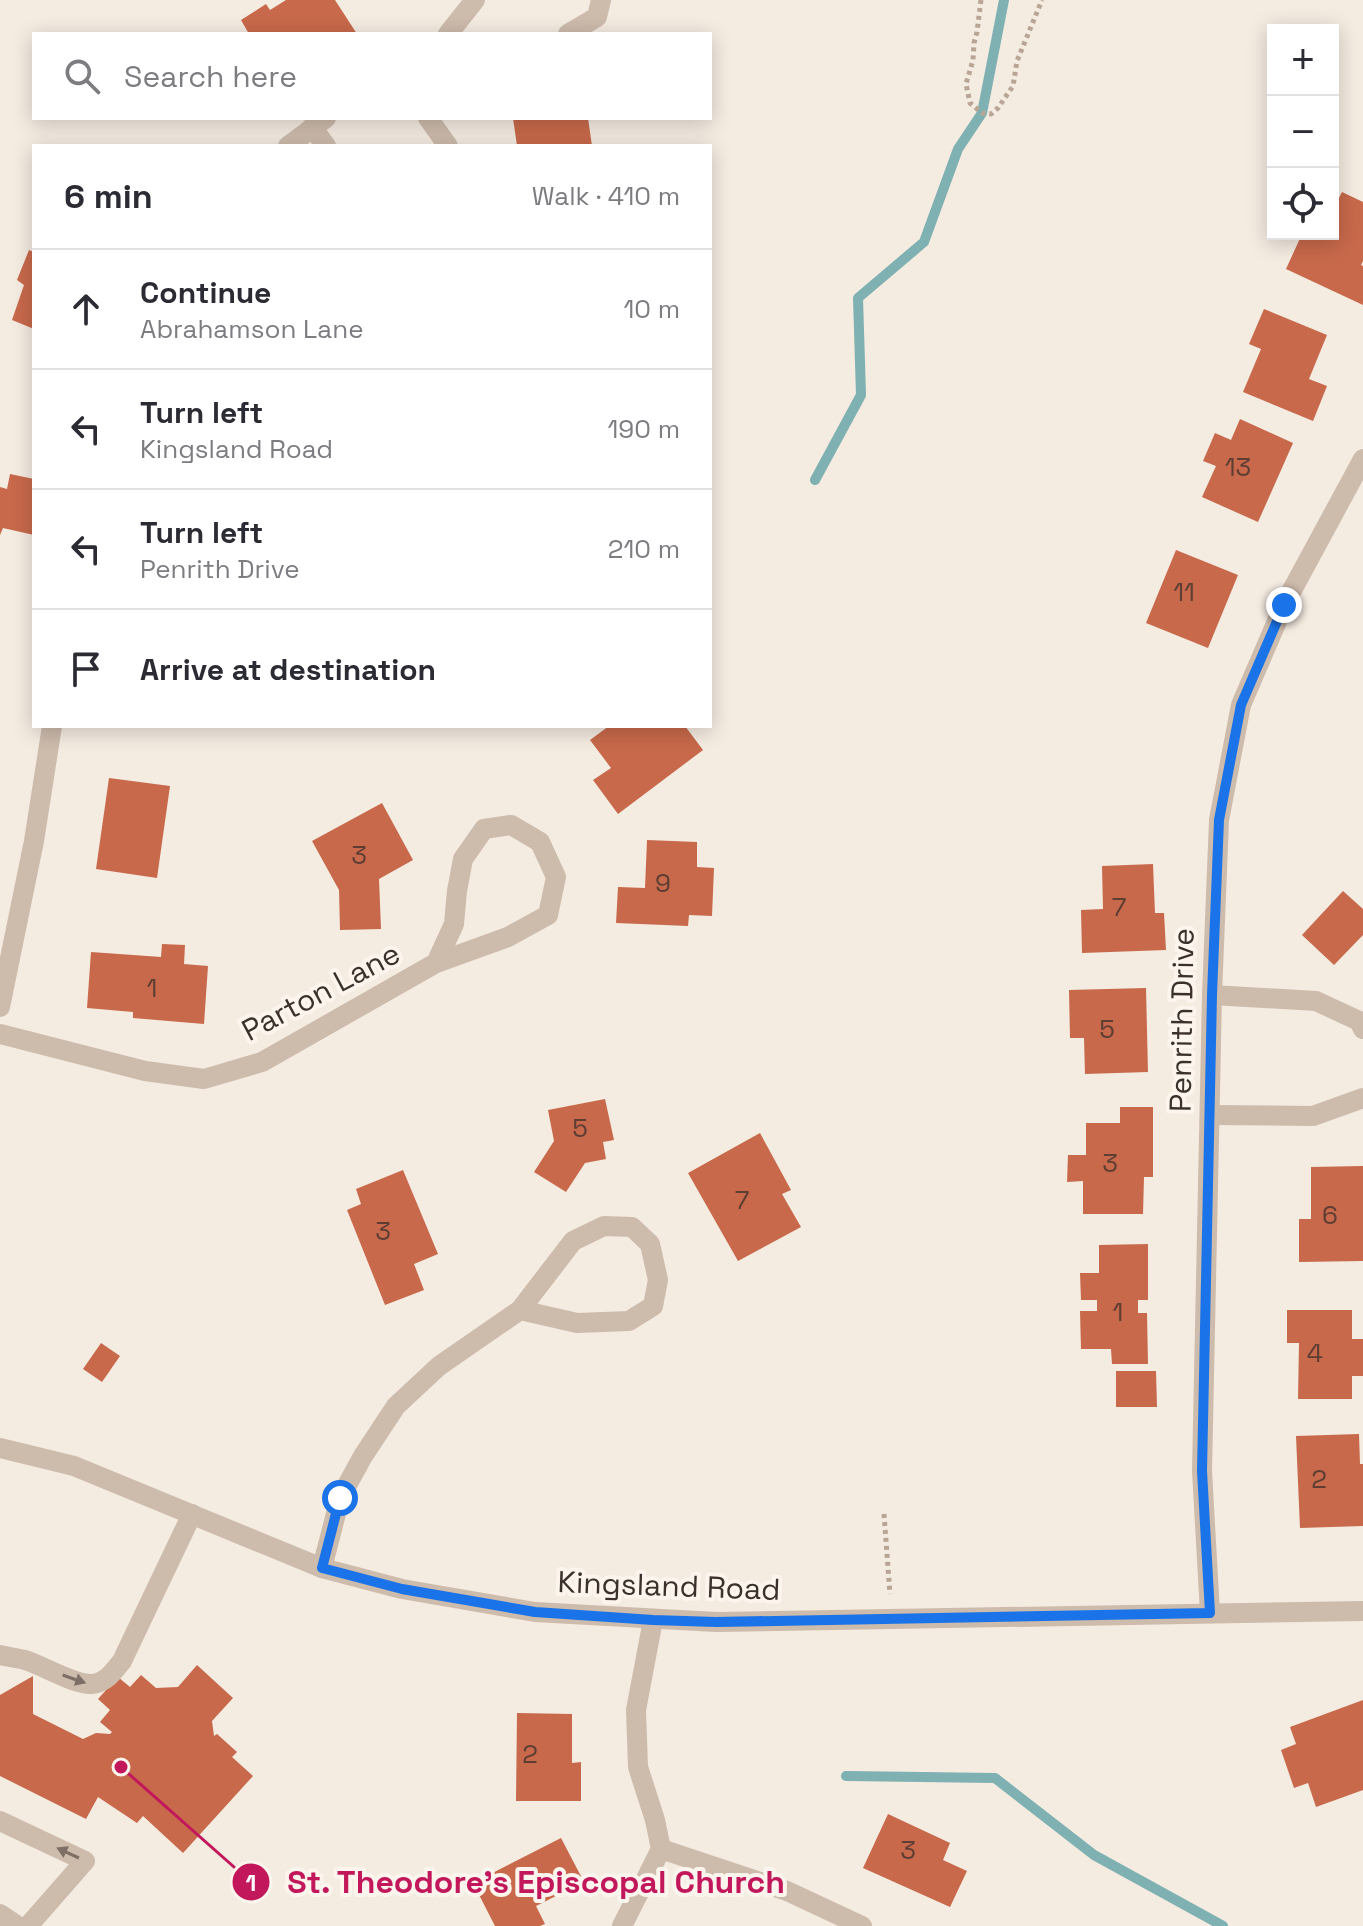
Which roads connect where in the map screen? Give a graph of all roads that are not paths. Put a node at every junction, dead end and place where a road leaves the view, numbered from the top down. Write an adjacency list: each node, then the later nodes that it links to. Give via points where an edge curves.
1 (475, 0): 3 (street)
2 (601, 0): 4 (street, via 597,17)
3 (450, 32)
4 (571, 32)
5 (429, 120): 9 (street)
6 (319, 123): 7 (street); 8 (street)
7 (291, 144)
8 (325, 144)
9 (447, 144)
10 (1361, 467): 13 (street, Penrith Drive, via 1284,605 1241,705 1219,820)
11 (52, 728): 14 (street)
12 (436, 963): 12 (street, Parton Lane, via 508,937 548,915 556,877 540,842 511,825 484,829 463,859 454,924); 16 (street, Parton Lane, via 262,1062 204,1079 145,1071)
13 (1212, 995): 15 (street, via 1316,1001 1359,1021); 18 (street, Penrith Drive)
14 (0, 1007)
15 (1363, 1029)
16 (0, 1034)
17 (1363, 1098): 18 (street, via 1313,1116)
18 (1210, 1115): 24 (street, Penrith Drive, via 1202,1471)
19 (520, 1310): 19 (street, via 577,1323 629,1321 653,1306 658,1280 650,1244 632,1227 604,1226 573,1241); 22 (street, via 439,1366 396,1406 340,1498)
20 (0, 1448): 21 (street, Kingsland Road, via 74,1466)
21 (192, 1514): 22 (street, Kingsland Road); 26 (street, one-way to 21, via 77,1682 94,1684 109,1677 122,1661)
22 (322, 1568): 25 (street, Kingsland Road, via 402,1589 535,1612)
23 (1363, 1611): 24 (street, Kingsland Road)
24 (1210, 1613): 25 (street, Kingsland Road)
25 (653, 1620): 28 (street, via 636,1710 638,1767)
26 (0, 1655)
27 (0, 1821): 31 (street, one-way to 27, via 85,1861)
28 (661, 1849): 32 (street); 33 (street, via 787,1891)
29 (0, 1914): 30 (street)
30 (18, 1926)
31 (28, 1926)
32 (622, 1926)
33 (862, 1926)

